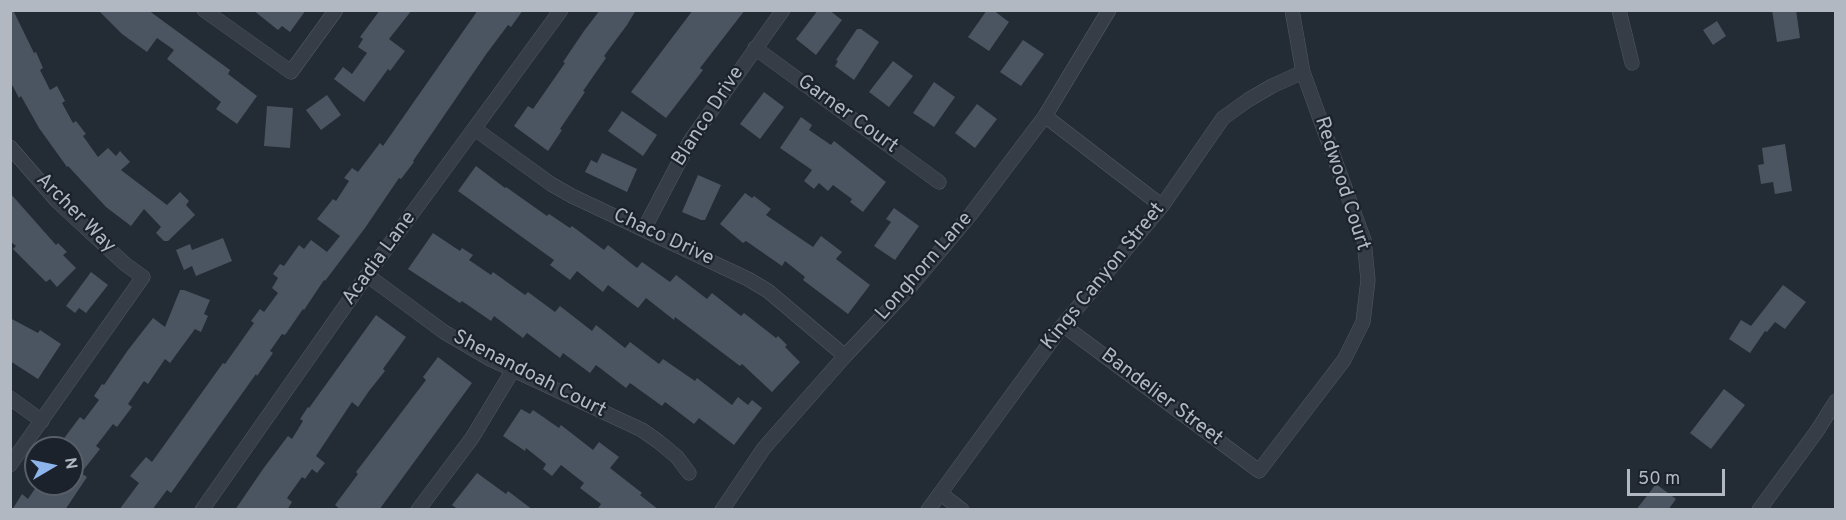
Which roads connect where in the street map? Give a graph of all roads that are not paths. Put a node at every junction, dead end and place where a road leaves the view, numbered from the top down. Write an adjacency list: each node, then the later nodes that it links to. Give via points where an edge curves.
1 (204, 10): 2 (street, via 291,72)
2 (336, 10)
3 (561, 10): 12 (street, Acadia Lane)
4 (783, 10): 8 (street, Blanco Drive)
5 (1109, 10): 11 (street, Longhorn Lane)
6 (1292, 10): 10 (street, Redwood Court)
7 (1619, 10): 9 (street)
8 (755, 48): 14 (street, Garner Court); 16 (street, Blanco Drive, via 690,141)
9 (1632, 63)
10 (1303, 72): 15 (street, Kings Canyon Street, via 1272,86 1223,118); 25 (street, Redwood Court, via 1364,240 1368,280 1363,322 1344,360)
11 (1045, 116): 15 (street); 19 (street, Longhorn Lane, via 956,233)
12 (475, 129): 16 (street, Chaco Drive, via 551,184); 17 (street, Acadia Lane)
13 (10, 147): 23 (street, Archer Way, via 57,201 143,277)
14 (939, 182)
15 (1162, 206): 18 (street, Kings Canyon Street)
16 (644, 229): 19 (street, Chaco Drive, via 768,291)
17 (368, 275): 20 (street, Shenandoah Court, via 444,332); 28 (street, Acadia Lane)
18 (1063, 325): 25 (street, Bandelier Street); 27 (street, Kings Canyon Street)
19 (845, 356): 30 (street, Longhorn Lane, via 764,448)
20 (513, 370): 26 (street, Shenandoah Court, via 642,430 677,457); 29 (street, via 472,438)
21 (10, 398): 23 (street)
22 (1836, 401): 33 (street)
23 (42, 421): 24 (street)
24 (10, 465)
25 (1259, 471)
26 (689, 473)
27 (940, 493): 31 (street, Kings Canyon Street); 32 (street)
28 (202, 510)
29 (418, 510)
30 (722, 510)
31 (928, 510)
32 (962, 510)
33 (1759, 510)

